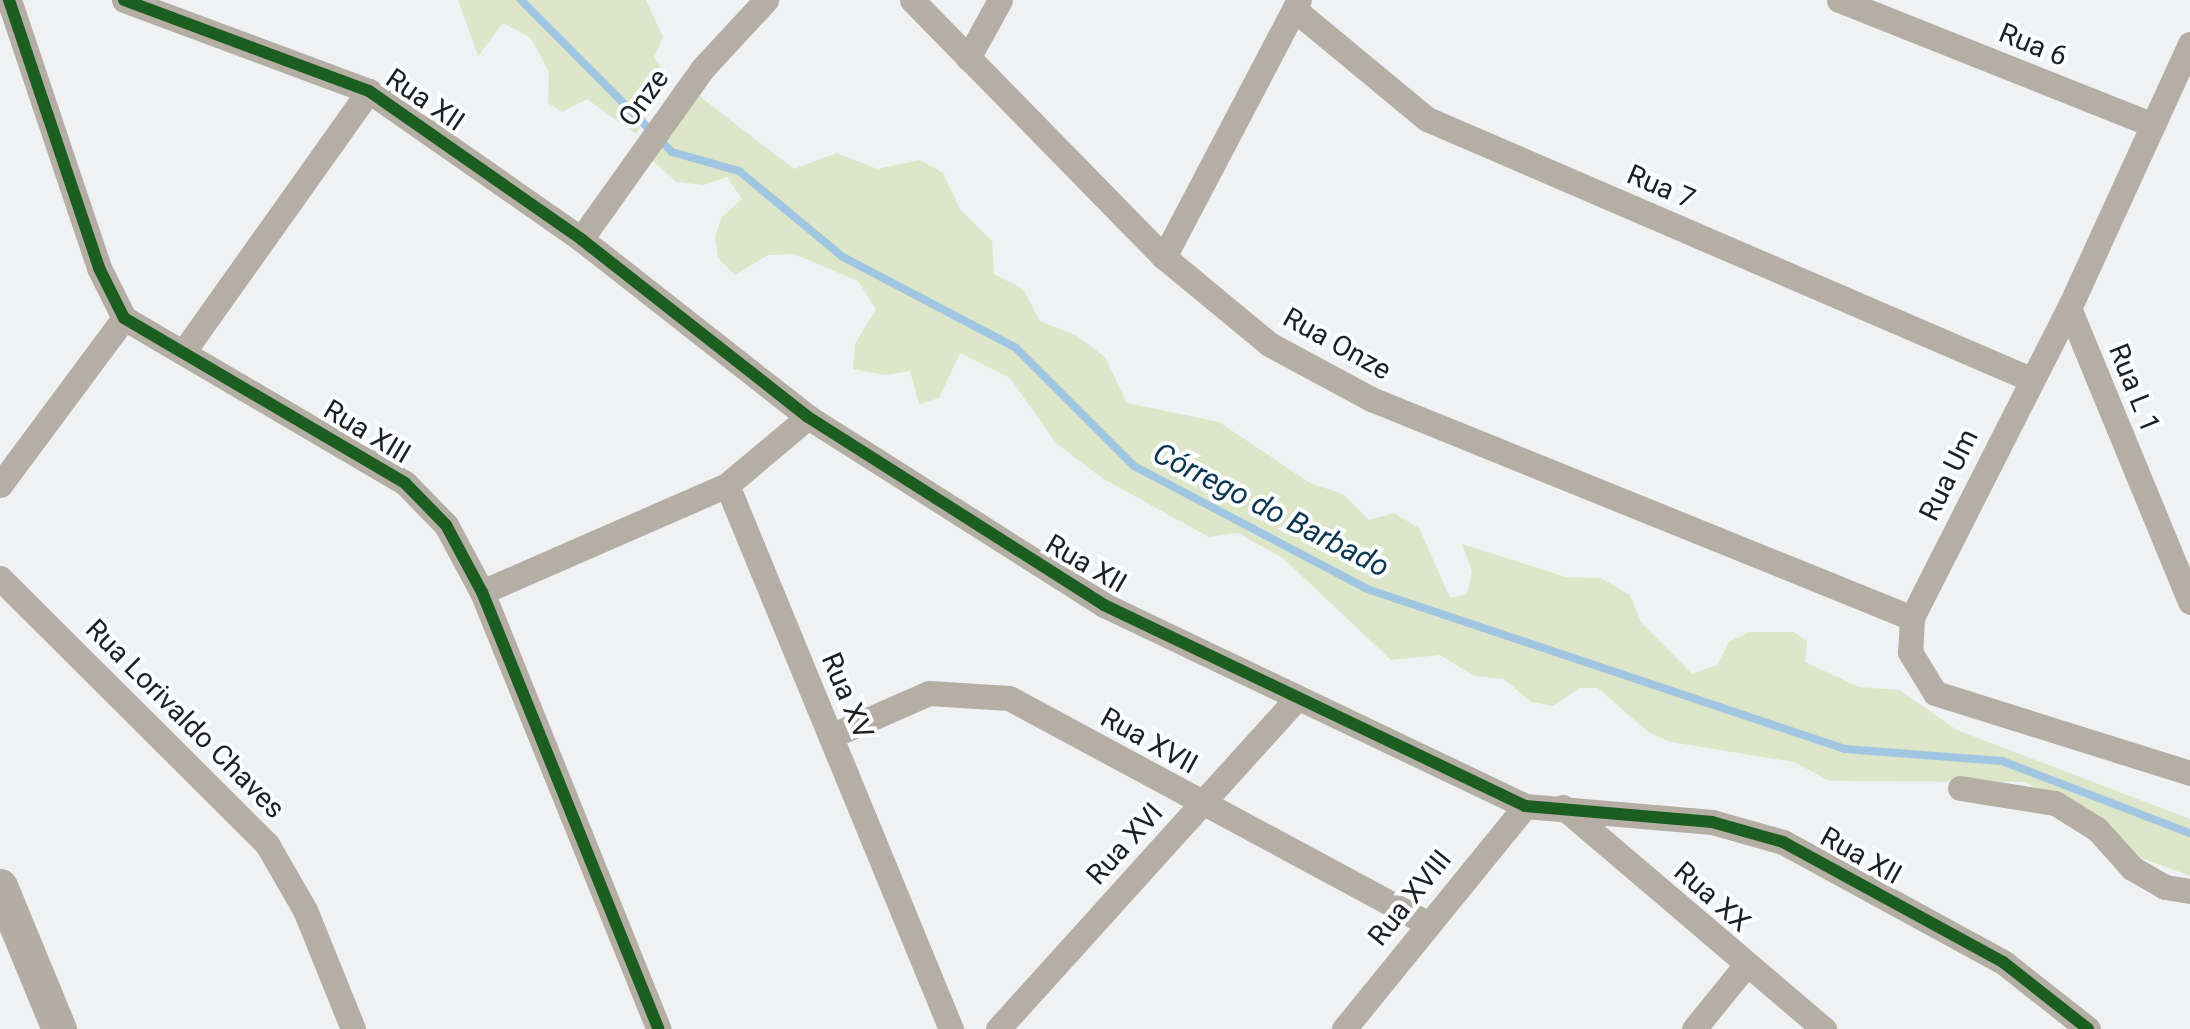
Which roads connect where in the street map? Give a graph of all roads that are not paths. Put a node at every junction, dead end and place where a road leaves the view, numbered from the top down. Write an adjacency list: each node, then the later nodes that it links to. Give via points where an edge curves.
1 (9, 0): 15 (street, via 99,268)
2 (124, 0): 10 (street, Rua XII)
3 (766, 0): 12 (street, Onze, via 665,121)
4 (912, 0): 9 (street, Rua Onze)
5 (1000, 0): 9 (street)
6 (1839, 0): 11 (street, Rua 6)
7 (1296, 4): 13 (street); 17 (street, Rua 7, via 1426,119)
8 (2190, 44): 11 (street, Rua Um)
9 (968, 58): 13 (street, Rua Onze)
10 (368, 91): 12 (street, Rua XII); 16 (street)
11 (2150, 124): 14 (street, Rua Um)
12 (581, 239): 18 (street, Rua XII)
13 (1164, 257): 24 (street, Rua Onze, via 1270,344 1370,399)
14 (2068, 308): 17 (street, Rua Um); 23 (street, Rua L 1)
15 (124, 318): 16 (street, Rua XIII); 19 (street)
16 (184, 351): 22 (street, Rua XIII, via 405,483 446,525)
17 (2030, 378): 24 (street, Rua Um)
18 (808, 417): 20 (street); 25 (street, Rua XII, via 1104,605)
19 (0, 485)
20 (726, 485): 22 (street); 26 (street, Rua XV)
21 (0, 578): 37 (street, Rua Lorivaldo Chaves, via 268,844 305,910)
22 (482, 592): 38 (street, Rua XIII)
23 (2190, 602)
24 (1912, 618): 27 (street, via 1910,652 1935,693)
25 (1296, 699): 29 (street, Rua XVI); 30 (street, Rua XII)
26 (831, 736): 29 (street, Rua XVII, via 929,693 1009,698); 39 (street, Rua XV)
27 (2190, 772)
28 (1960, 788): 33 (street, via 2055,803 2097,829 2132,868 2164,888)
29 (1202, 804): 34 (street, Rua XVII); 40 (street, Rua XVI)
30 (1525, 806): 31 (street, Rua XII); 34 (street, Rua XVIII)
31 (1563, 807): 35 (street, Rua XX); 44 (street, Rua XII, via 1712,822 1783,842 2004,962)
32 (0, 886): 36 (main road)
33 (2190, 891)
34 (1426, 923): 41 (street, Rua XVIII)
35 (1745, 966): 42 (street); 43 (street, Rua XX)
36 (59, 1029)
37 (353, 1029)
38 (659, 1029)
39 (951, 1029)
40 (998, 1029)
41 (1344, 1029)
42 (1694, 1029)
43 (1824, 1029)
44 (2088, 1029)

